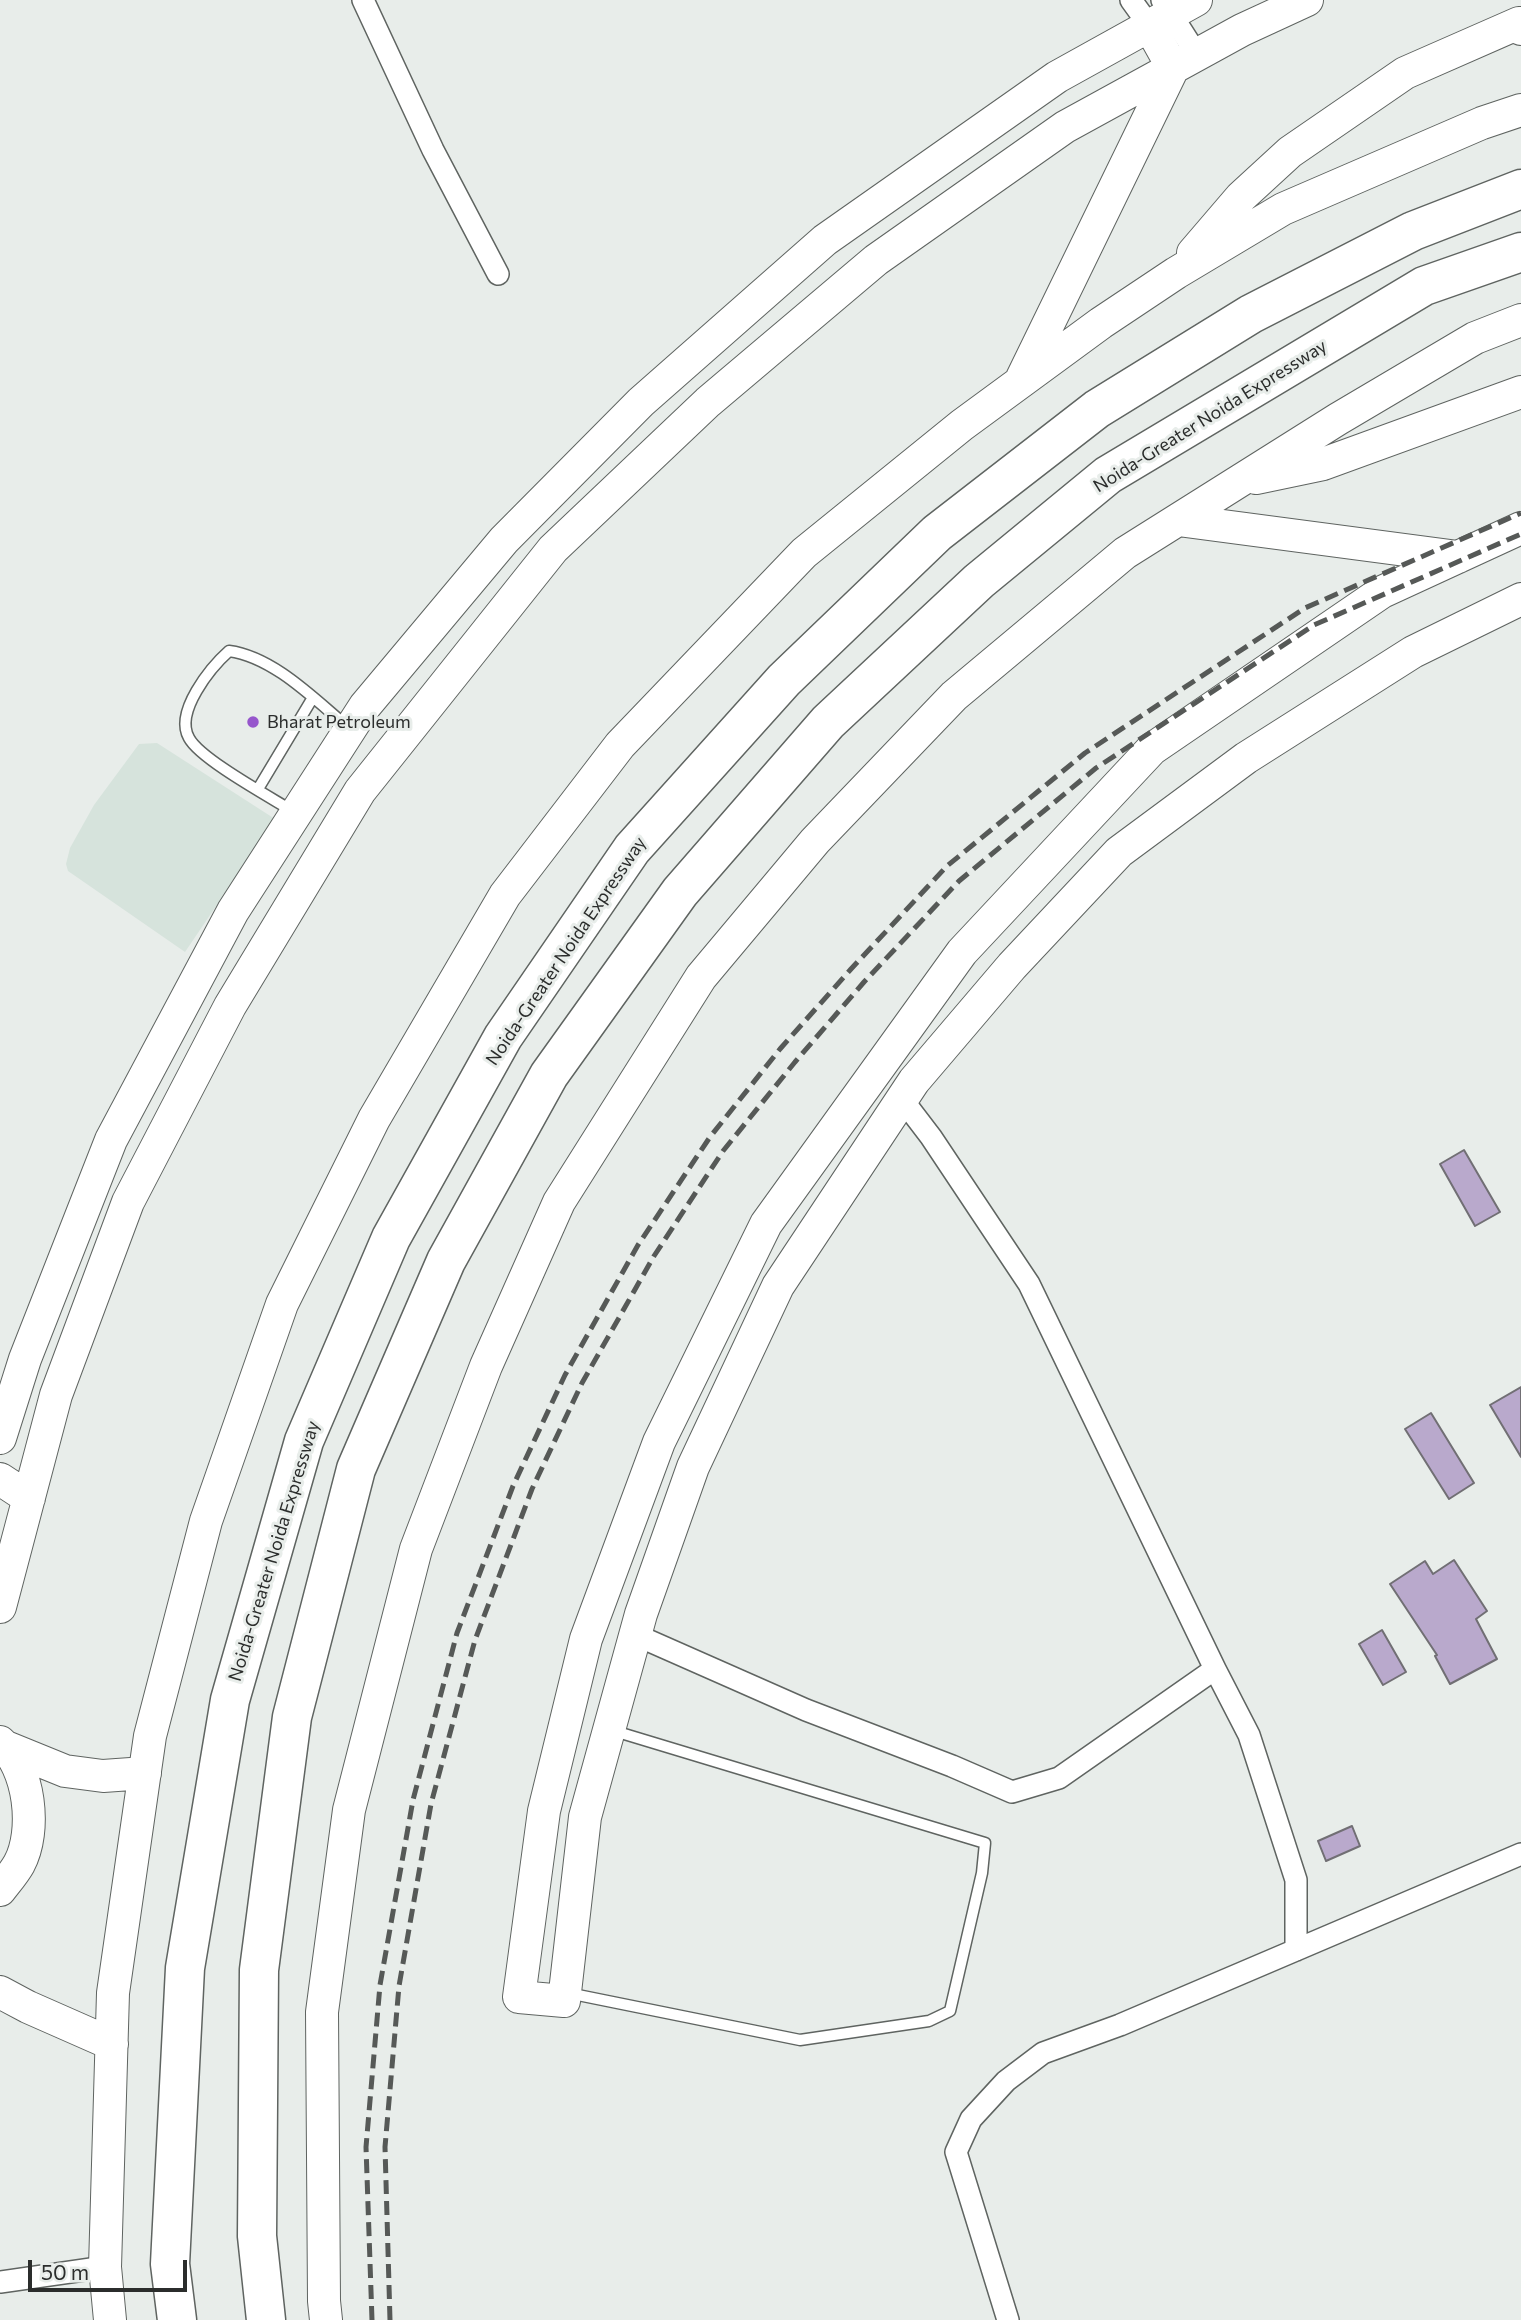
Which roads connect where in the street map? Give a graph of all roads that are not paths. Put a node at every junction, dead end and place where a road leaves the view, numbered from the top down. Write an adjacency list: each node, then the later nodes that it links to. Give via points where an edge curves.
1 (363, 0): 10 (street, via 433,150)
2 (1307, 0): 5 (street)
3 (1162, 8): 5 (street); 19 (street, via 825,240 640,402 504,540)
4 (1521, 30): 9 (street, via 1519,23 1405,73 1290,152 1241,197)
5 (1185, 61): 12 (street); 20 (street, via 1065,127 876,260 708,402 554,549)
6 (1521, 110): 9 (street, via 1283,209)
7 (1521, 189): 46 (highway, Noida-Greater Noida Expressway, via 1413,231 1251,314 1097,409 937,533 784,680 632,849 503,1037 391,1238 304,1441 230,1700 184,1968 170,2264)
8 (1521, 252): 47 (highway, Noida-Greater Noida Expressway, via 1424,286 1108,475 979,581 828,722 697,872 549,1075 446,1261 356,1469 292,1717 259,1970 257,2236)
9 (1176, 273): 12 (street)
10 (498, 274)
11 (1521, 320): 14 (street, via 1475,338)
12 (1020, 383): 36 (street, via 804,553 620,746 505,895 374,1119 282,1304 206,1521 150,1736)
13 (1521, 392): 14 (street, via 1323,464)
14 (1236, 483): 15 (street)
15 (1178, 520): 17 (street); 48 (street, via 1125,553 954,696 815,841 701,977 559,1202 486,1366 416,1549 349,1810 322,2012)
16 (1521, 528): 17 (street)
17 (1458, 557): 41 (street, via 1382,592 1152,749 962,953 766,1224 659,1442 586,1639 544,1811 519,1997 564,2001)
18 (1521, 599): 25 (street, via 1413,652 1246,758 1119,852 1012,965)
19 (409, 654): 20 (street); 22 (street)
20 (446, 684): 29 (street, via 360,791 230,1006 128,1202 56,1395)
21 (313, 699): 22 (lane); 23 (lane); 23 (lane, via 269,664 246,653 229,651 204,678 184,725 189,738 203,755)
22 (350, 729): 24 (street)
23 (258, 789): 24 (lane)
24 (296, 813): 26 (street, via 233,911 111,1140)
25 (902, 1099): 32 (street, via 778,1286 693,1467); 33 (street, via 1030,1283)
26 (6, 1399): 27 (street)
27 (0, 1438)
28 (0, 1479): 29 (street)
29 (29, 1498): 30 (street)
30 (5, 1563): 31 (street)
31 (0, 1607)
32 (636, 1635): 33 (street, via 806,1710 1012,1792 1059,1778); 34 (street)
33 (1214, 1669): 39 (street, via 1249,1735 1296,1880)
34 (610, 1729): 41 (street, via 585,1817); 41 (lane, via 985,1843 982,1873 950,2011 929,2021 800,2040)
35 (3, 1744): 36 (street, via 65,1771 103,1776); 38 (street, via 25,1783 30,1823 20,1863)
36 (145, 1773): 42 (street, via 113,1993)
37 (1521, 1853): 39 (street)
38 (0, 1891)
39 (1296, 1950): 49 (street, via 1043,2053 1006,2081 971,2119 956,2152)
40 (0, 1992): 42 (street)
41 (565, 1992)
42 (111, 2044): 43 (street)
43 (105, 2267): 44 (street); 45 (street)
44 (0, 2282)
45 (110, 2320)
46 (177, 2320)
47 (266, 2320)
48 (326, 2320)
49 (1008, 2320)

